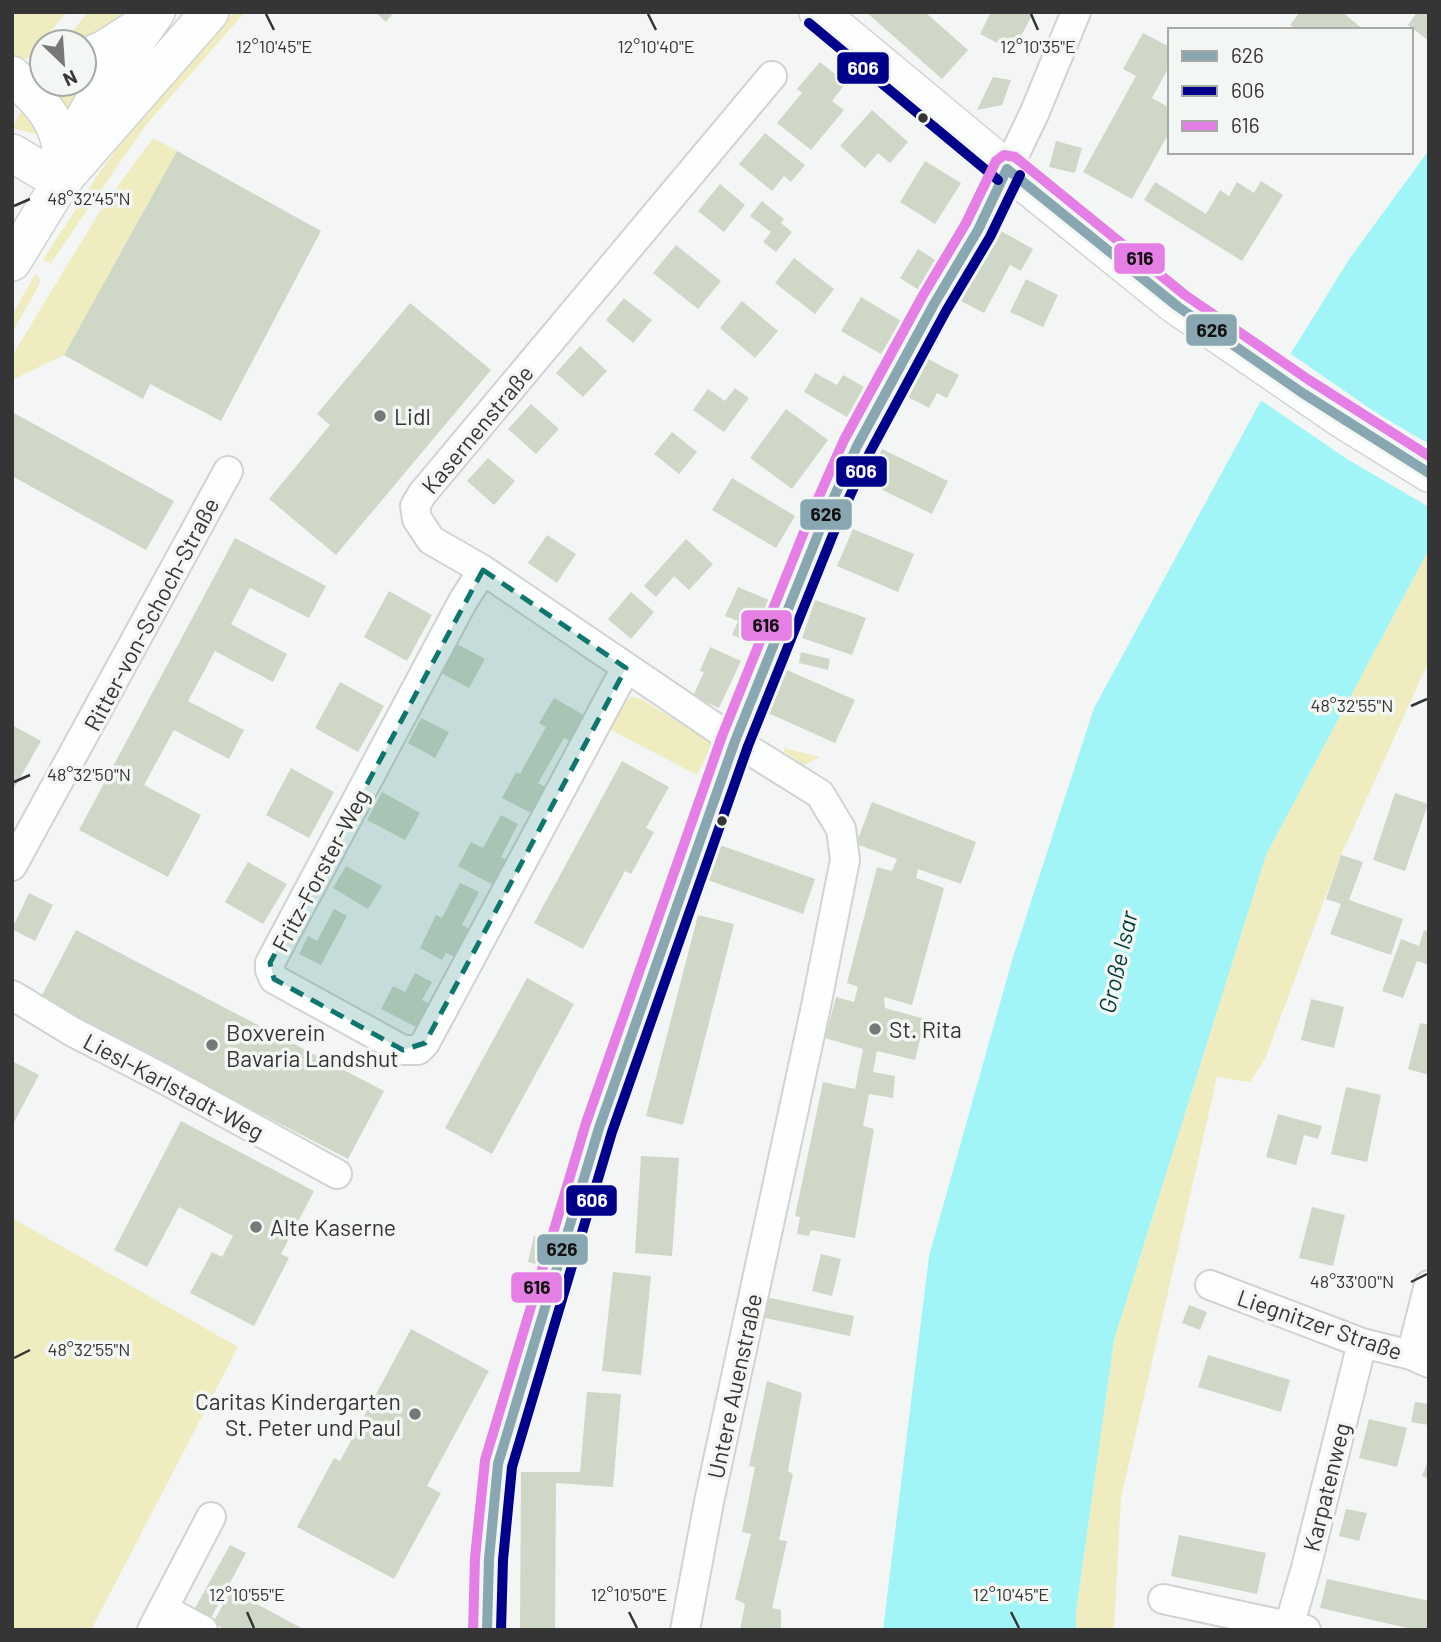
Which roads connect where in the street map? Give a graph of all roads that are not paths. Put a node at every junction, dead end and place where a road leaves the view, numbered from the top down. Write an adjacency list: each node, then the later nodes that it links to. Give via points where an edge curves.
1 (211, 12): 10 (main road)
2 (818, 12): 9 (main road)
3 (1076, 12): 9 (street)
4 (153, 17): 5 (main road); 10 (main road, via 94,101 72,141)
5 (98, 52)
6 (12, 75): 10 (main road, via 54,120 63,153)
7 (772, 76): 14 (street, Kasernenstraße, via 422,494 415,506 417,519 430,540)
8 (12, 153): 10 (main road)
9 (1007, 169): 13 (main road, via 1174,304); 16 (street, via 978,230 857,446)
10 (61, 183): 11 (main road)
11 (12, 262)
12 (228, 471): 17 (street, Ritter-von-Schoch-Straße)
13 (1429, 473)
14 (483, 570): 15 (street, Kasernenstraße); 15 (street, Fritz-Forster-Weg, via 270,963 274,979 403,1050 418,1050)
15 (626, 668): 16 (street, Kasernenstraße)
16 (735, 741): 29 (street, via 599,1128 498,1464); 30 (street, Untere Auenstraße, via 820,794 841,829 845,860)
17 (12, 866)
18 (12, 995): 19 (street, Liesl-Karlstadt-Weg)
19 (337, 1174)
20 (1429, 1285): 23 (street)
21 (1210, 1286): 22 (street, Liegnitzer Straße)
22 (1362, 1343): 23 (street, Liegnitzer Straße); 27 (street, Karpatenweg)
23 (1420, 1359)
24 (211, 1517): 26 (street)
25 (1163, 1599): 27 (street)
26 (158, 1619): 28 (street)
27 (1294, 1629)
28 (203, 1630)
29 (487, 1630)
30 (685, 1630)

